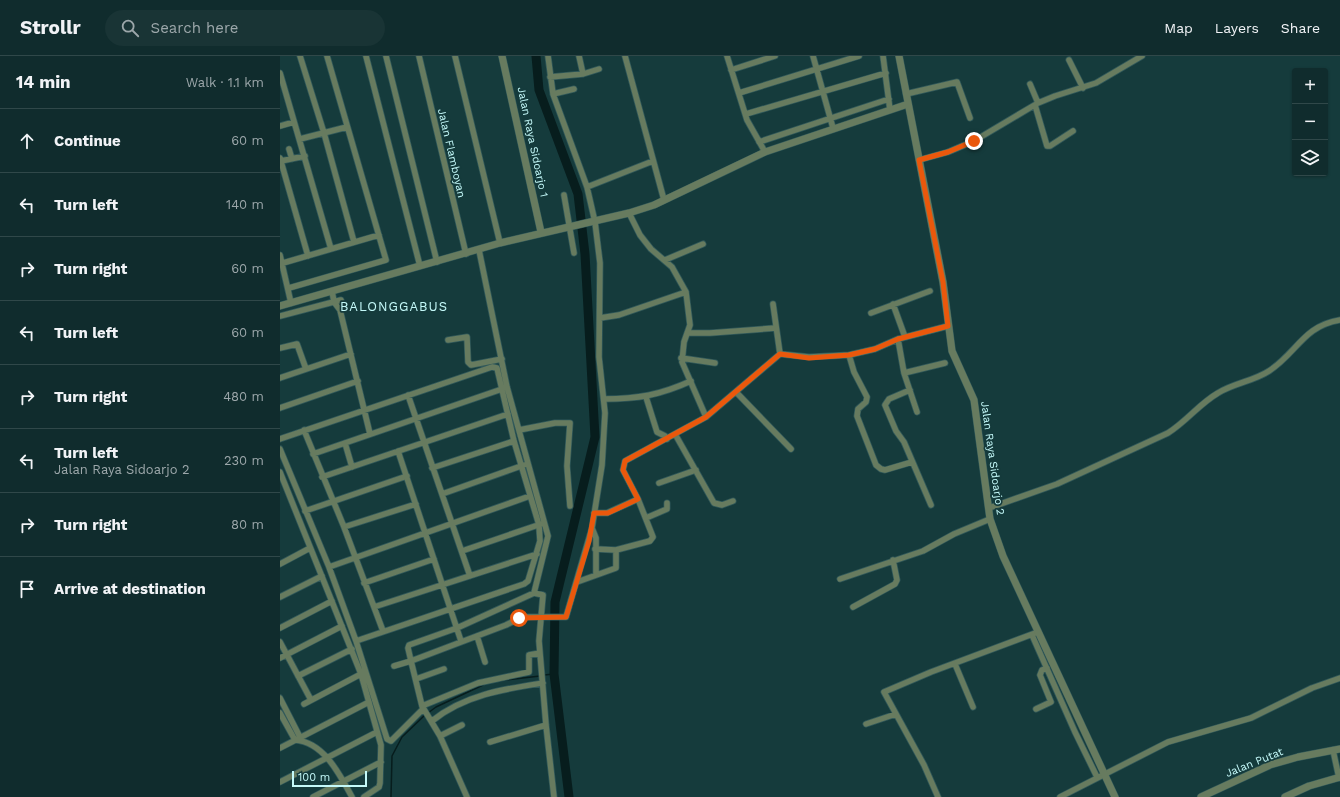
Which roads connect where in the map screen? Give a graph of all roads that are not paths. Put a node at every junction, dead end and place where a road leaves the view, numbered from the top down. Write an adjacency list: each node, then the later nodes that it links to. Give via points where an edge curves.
1 (300, 56): 46 (street)
2 (327, 56): 43 (street)
3 (366, 56): 76 (street)
4 (386, 56): 74 (street)
5 (419, 56): 70 (street, Jalan Flamboyan)
6 (455, 56): 65 (street)
7 (502, 56): 62 (street, Jalan Raya Sidoarjo 1)
8 (548, 56): 26 (street)
9 (579, 56): 25 (street)
10 (625, 56): 55 (street)
11 (727, 56): 22 (street)
12 (775, 56): 22 (street)
13 (812, 56): 21 (street)
14 (859, 56): 18 (street)
15 (883, 56): 24 (street)
16 (899, 56): 33 (street, Jalan Raya Sidoarjo 2)
17 (1142, 56): 28 (street)
18 (839, 59): 21 (street)
19 (1069, 60): 28 (street)
20 (599, 69): 25 (street)
21 (817, 69): 30 (street); 31 (street)
22 (731, 70): 31 (street)
23 (280, 73): 41 (street)
24 (886, 73): 30 (street); 34 (street)
25 (583, 74): 26 (street)
26 (550, 78): 32 (street)
27 (1030, 84): 35 (street)
28 (1083, 88): 35 (street)
29 (574, 89): 32 (street)
30 (823, 91): 38 (street); 39 (street)
31 (739, 93): 38 (street)
32 (553, 94): 56 (street)
33 (906, 94): 36 (street, Jalan Raya Sidoarjo 2); 40 (street, via 957,82)
34 (889, 99): 37 (street); 39 (street)
35 (1036, 104): 45 (street, via 1047,146); 54 (street, via 974,141)
36 (904, 105): 37 (street); 54 (street, Jalan Raya Sidoarjo 2)
37 (890, 110): 44 (street)
38 (746, 114): 48 (street)
39 (831, 118): 44 (street); 48 (street)
40 (970, 118)
41 (294, 122): 42 (street); 47 (street)
42 (280, 126)
43 (347, 127): 46 (street); 63 (street)
44 (833, 128): 50 (street)
45 (1073, 131)
46 (324, 133): 47 (street); 64 (street)
47 (300, 139): 51 (street)
48 (758, 142): 50 (street)
49 (289, 149): 52 (street)
50 (766, 152): 58 (street)
51 (305, 156): 52 (street); 67 (street)
52 (292, 159): 53 (street)
53 (281, 160): 72 (street)
54 (919, 160): 92 (street, Jalan Raya Sidoarjo 2, via 943,282)
55 (653, 161): 56 (street); 58 (street)
56 (587, 187): 60 (street)
57 (564, 195): 61 (street)
58 (664, 200): 59 (street)
59 (629, 213): 60 (street); 73 (street, via 640,235 651,249)
60 (593, 222): 61 (street); 90 (street, via 600,263)
61 (570, 226): 62 (street); 69 (street)
62 (541, 232): 65 (street)
63 (379, 235): 64 (street); 77 (street, via 386,260 384,262)
64 (354, 242): 67 (street)
65 (500, 243): 68 (street)
66 (703, 244): 73 (street)
67 (331, 249): 72 (street)
68 (479, 250): 70 (street); 102 (street)
69 (574, 253)
70 (466, 254): 74 (street)
71 (280, 255): 75 (street)
72 (308, 256): 75 (street)
73 (665, 260): 80 (street, via 672,267)
74 (437, 262): 76 (street)
75 (282, 263): 77 (street)
76 (420, 266): 78 (street)
77 (289, 288): 83 (street)
78 (335, 290): 81 (street); 82 (street); 83 (street)
79 (930, 291): 85 (street)
80 (686, 292): 90 (street, via 619,315); 94 (street, via 690,313)
81 (341, 300): 82 (street); 87 (street)
82 (334, 302): 87 (street); 89 (street)
83 (291, 303): 86 (street)
84 (773, 304): 93 (street)
85 (893, 304): 88 (street); 95 (street)
86 (280, 306)
87 (340, 310): 99 (street)
88 (871, 313)
89 (280, 316)
90 (600, 318): 116 (street, via 599,357)
91 (1340, 320): 155 (street, via 1316,327 1271,370 1258,378 1220,391 1168,433 1057,484)
92 (945, 327): 95 (street); 155 (street, Jalan Raya Sidoarjo 2, via 952,351 974,400)
93 (776, 328): 94 (street); 100 (street)
94 (688, 333): 103 (street)
95 (905, 337): 96 (street)
96 (898, 339): 101 (street, via 875,349); 107 (street)
97 (448, 340): 102 (street, via 467,337 468,362 471,366)
98 (280, 348): 106 (street, via 297,344)
99 (351, 354): 106 (street); 109 (street)
100 (780, 354): 101 (street, via 809,358); 113 (street)
101 (849, 355): 136 (street, via 866,397 866,402 858,409 857,416 876,465 884,470)
102 (502, 359): 111 (street)
103 (682, 360): 105 (street); 110 (street)
104 (945, 362): 107 (street)
105 (716, 363)
106 (306, 369): 108 (street)
107 (904, 373): 112 (street)
108 (280, 378)
109 (358, 381): 117 (street); 118 (street)
110 (691, 381): 115 (street, via 667,392); 121 (street)
111 (505, 388): 114 (street, via 495,366); 120 (street); 122 (street); 124 (street)
112 (910, 390): 119 (street); 136 (street, via 889,399 885,404)
113 (736, 392): 121 (street); 133 (street)
114 (408, 395): 118 (street); 122 (street)
115 (646, 397): 116 (street); 128 (street, via 657,432)
116 (604, 399): 157 (street, via 602,465)
117 (280, 408)
118 (364, 410): 123 (street); 125 (street)
119 (917, 412)
120 (508, 414): 129 (street); 130 (street)
121 (706, 417): 126 (street)
122 (416, 418): 125 (street); 130 (street)
123 (304, 430): 127 (street); 135 (street)
124 (519, 430): 137 (street); 154 (street, via 555,423 570,423 567,466)
125 (370, 434): 131 (street)
126 (676, 434): 128 (street); 141 (street)
127 (280, 439)
128 (667, 439): 148 (street, via 625,461 623,470)
129 (514, 441): 139 (street); 140 (street)
130 (423, 443): 134 (street); 140 (street)
131 (345, 444): 135 (street); 138 (street)
132 (280, 449): 156 (street)
133 (791, 449)
134 (398, 452): 138 (street); 143 (street)
135 (314, 454): 144 (street)
136 (912, 462): 153 (street)
137 (528, 464): 139 (street); 161 (street)
138 (352, 467): 144 (street)
139 (521, 467): 146 (street); 147 (street)
140 (432, 468): 146 (street)
141 (696, 470): 145 (street); 150 (street, via 714,503 722,505)
142 (280, 472): 165 (street)
143 (407, 476): 149 (street); 152 (street)
144 (322, 477): 149 (street)
145 (659, 483)
146 (442, 494): 160 (street)
147 (530, 496): 160 (street); 161 (street)
148 (638, 499): 157 (street, via 608,513); 158 (street)
149 (334, 501): 156 (street); 162 (street)
150 (733, 501)
151 (667, 503): 158 (street, via 667,509)
152 (416, 504): 162 (street); 164 (street)
153 (931, 505)
154 (570, 506)
155 (989, 508): 159 (street, Jalan Raya Sidoarjo 2)
156 (305, 511): 174 (street)
157 (594, 513): 163 (street)
158 (646, 518): 167 (street, via 653,535 651,540)
159 (987, 521): 172 (street, via 954,534 923,552); 195 (street, Jalan Raya Sidoarjo 2)
160 (452, 524): 164 (street); 168 (street)
161 (541, 524): 168 (street); 169 (street); 180 (street, via 548,540)
162 (344, 527): 170 (street)
163 (592, 528): 166 (street); 181 (street)
164 (425, 533): 170 (street); 171 (street)
165 (310, 548): 173 (street); 176 (street)
166 (596, 549): 167 (street); 175 (street)
167 (616, 550): 175 (street, via 617,567)
168 (462, 551): 177 (street)
169 (537, 554): 177 (street); 179 (street)
170 (355, 558): 174 (street); 182 (street)
171 (434, 559): 182 (street); 183 (street)
172 (893, 560): 178 (street); 188 (street, via 897,580 895,584)
173 (280, 564)
174 (329, 567): 197 (street)
175 (596, 574): 181 (street)
176 (322, 576): 185 (street); 186 (street)
177 (470, 576): 183 (street)
178 (840, 579)
179 (528, 581): 180 (street); 189 (street)
180 (536, 582): 184 (street)
181 (577, 582): 190 (street, via 566,616)
182 (364, 583): 187 (street)
183 (443, 585): 187 (street); 189 (street)
184 (534, 593): 190 (street, via 543,595); 193 (street)
185 (280, 597)
186 (332, 601): 191 (street); 192 (street)
187 (374, 607): 194 (street)
188 (853, 607)
189 (450, 608): 193 (street); 194 (street)
190 (544, 618): 196 (street, via 517,618); 201 (street)
191 (342, 626): 200 (street); 202 (street)
192 (280, 628)
193 (457, 628): 198 (street); 204 (street, via 408,646)
194 (383, 631): 197 (street)
195 (1035, 634): 206 (street); 208 (street); 237 (street, Jalan Raya Sidoarjo 2)
196 (477, 636): 198 (street); 205 (street)
197 (356, 641): 220 (street, via 387,739 391,741)
198 (461, 641): 204 (street)
199 (280, 642): 202 (street)
200 (352, 649): 210 (street); 211 (street)
201 (540, 653): 214 (street); 220 (street, via 528,655 529,672 478,683)
202 (287, 655): 203 (street); 211 (street)
203 (280, 658)
204 (411, 661): 207 (street); 213 (street)
205 (485, 662)
206 (955, 664): 219 (street); 223 (street, via 884,691)
207 (394, 666)
208 (1047, 668): 221 (street, via 1042,670 1040,675 1051,702); 237 (street, via 1075,732)
209 (444, 669): 213 (street)
210 (361, 674): 216 (street); 217 (street)
211 (298, 676): 216 (street)
212 (1340, 678): 237 (street, via 1312,688 1251,718 1168,742 1110,773)
213 (416, 679): 220 (street)
214 (543, 682): 224 (street, via 482,695 448,708); 227 (street)
215 (280, 698): 230 (street)
216 (311, 700): 218 (street)
217 (369, 702): 228 (street); 230 (street)
218 (304, 704)
219 (973, 707)
220 (423, 708): 224 (street)
221 (1036, 709)
222 (280, 713): 231 (street)
223 (896, 714): 225 (street); 246 (street)
224 (431, 721): 229 (street)
225 (866, 724)
226 (462, 725): 229 (street)
227 (546, 725): 232 (street); 245 (street)
228 (377, 732): 235 (street); 236 (street, via 381,745)
229 (440, 736): 244 (street)
230 (301, 739): 231 (street); 235 (street)
231 (295, 740): 233 (street)
232 (490, 742)
233 (280, 748)
234 (1335, 752): 238 (street); 249 (street, Jalan Putat, via 1298,757 1270,765)
235 (328, 758): 239 (street, via 334,763); 240 (street)
236 (381, 762): 239 (street); 243 (street, via 380,783)
237 (1101, 775): 247 (street); 248 (street, Jalan Raya Sidoarjo 2)
238 (1340, 778): 250 (street, via 1309,786)
239 (344, 781): 241 (street); 242 (street)
240 (280, 782)
241 (313, 797)
242 (352, 797)
243 (364, 797)
244 (467, 797)
245 (554, 797)
246 (938, 797)
247 (1060, 797)
248 (1115, 797)
249 (1202, 797)
250 (1285, 797)

